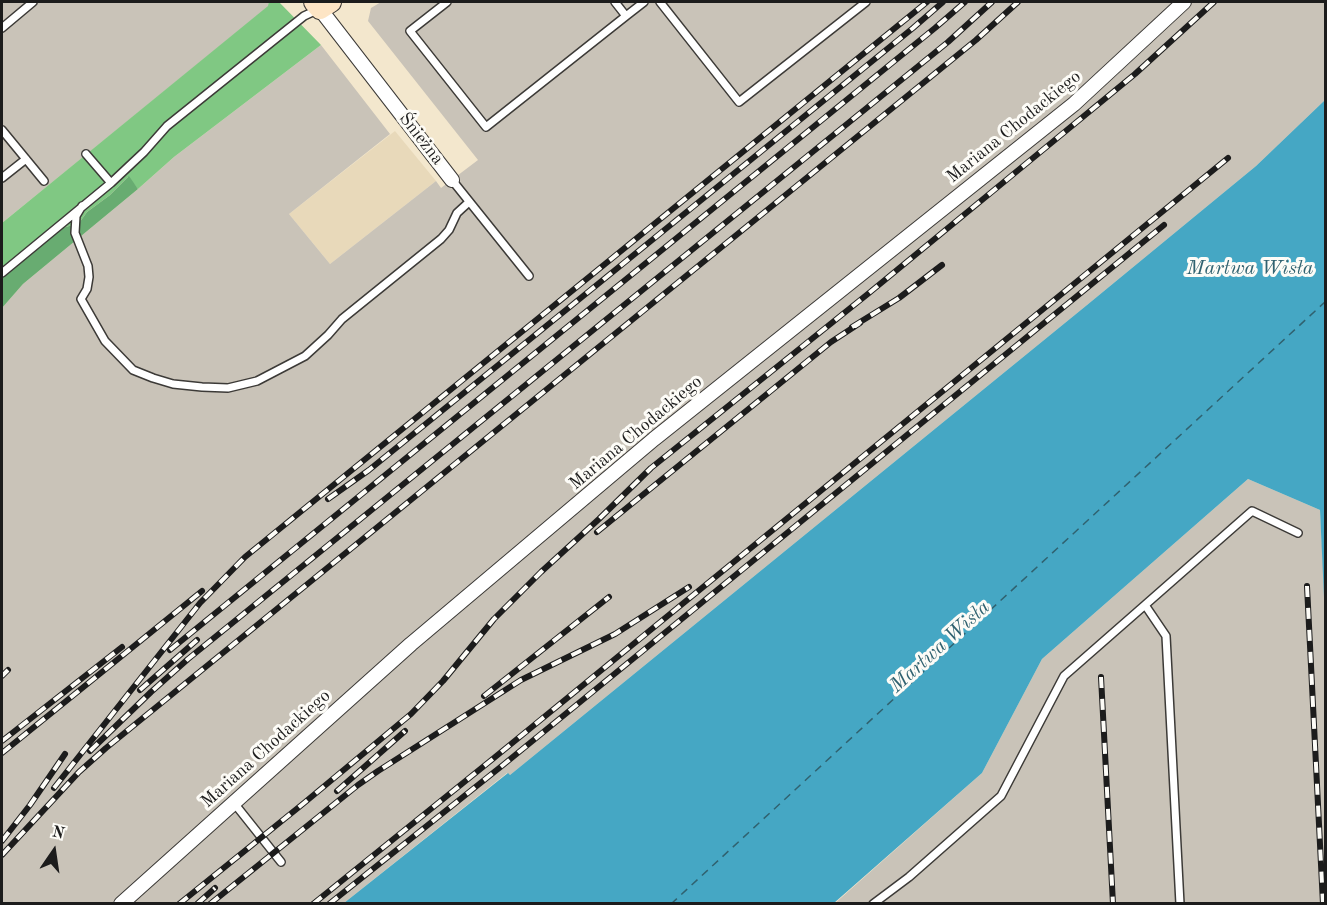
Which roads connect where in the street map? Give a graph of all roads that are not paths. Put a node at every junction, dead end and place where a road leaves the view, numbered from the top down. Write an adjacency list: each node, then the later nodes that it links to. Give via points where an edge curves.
1 (33, 2): 10 (lane)
2 (447, 2): 9 (lane, via 410,31 486,127)
3 (615, 2): 9 (lane)
4 (644, 2): 9 (lane)
5 (660, 2): 6 (lane, via 739,102)
6 (866, 2)
7 (1184, 2): 24 (street, Mariana Chodackiego, via 1074,104 654,439 411,644)
8 (322, 4): 15 (street, Śnieżna); 17 (lane, via 167,126)
9 (626, 16)
10 (2, 28)
11 (2, 130): 13 (lane)
12 (86, 154): 17 (lane)
13 (26, 159): 14 (lane); 16 (lane)
14 (2, 178)
15 (452, 180): 18 (lane, Śnieżna)
16 (44, 181)
17 (111, 183): 19 (lane)
18 (469, 202): 19 (lane, via 441,239 304,356 256,381 228,388 153,378 133,370 105,341 81,299 89,277 75,233 76,216); 21 (lane, Śnieżna)
19 (82, 206): 20 (lane)
20 (2, 273)
21 (529, 276)
22 (1298, 533): 23 (lane, via 1252,511)
23 (1145, 605): 27 (lane, via 1064,676 1001,796 909,877); 28 (lane, via 1166,636)
24 (234, 803): 25 (lane); 26 (street, Mariana Chodackiego)
25 (281, 862)
26 (121, 903)
27 (873, 903)
28 (1180, 903)

